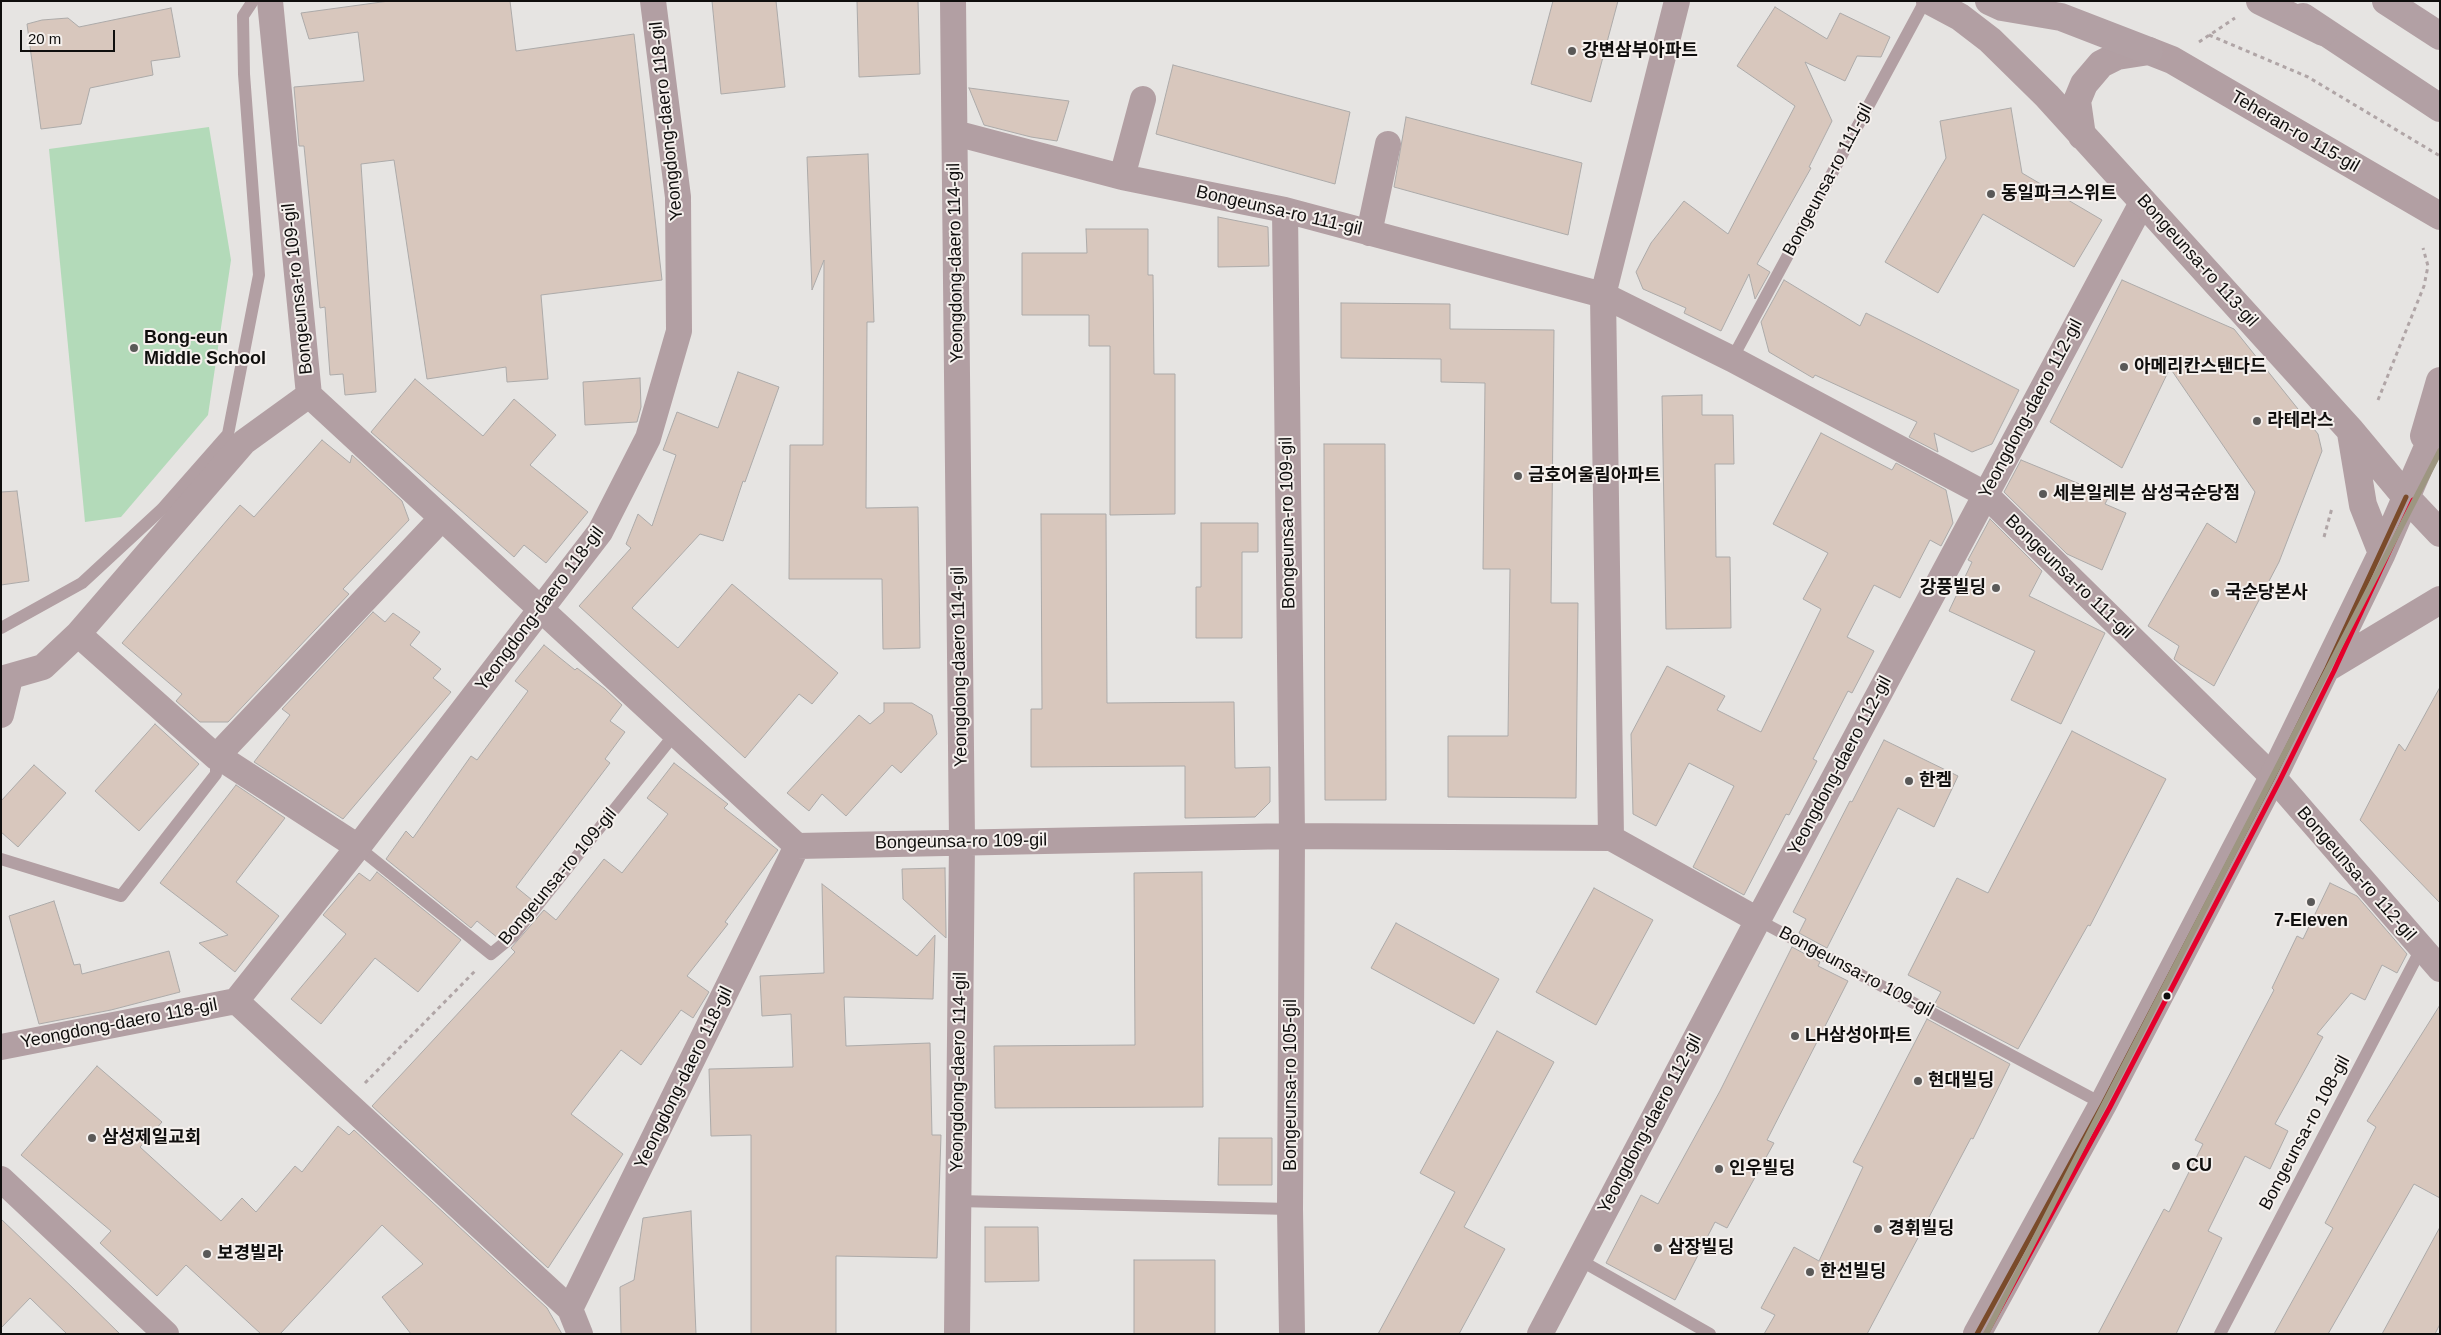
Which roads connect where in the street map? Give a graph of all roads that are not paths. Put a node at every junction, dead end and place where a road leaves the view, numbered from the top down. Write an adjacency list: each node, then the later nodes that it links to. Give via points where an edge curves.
1 (253, 1): 40 (lane, via 243,16 244,74 259,275 228,434 162,509 82,583)
2 (270, 1): 30 (street, Bongeunsa-ro 109-gil)
3 (653, 1): 39 (street, Yeongdong-daero 118-gil, via 678,197 679,332 648,438 600,532)
4 (953, 1): 19 (street, Yeongdong-daero 114-gil)
5 (1677, 1): 27 (street)
6 (1925, 1): 28 (lane, Bongeunsa-ro 111-gil)
7 (1930, 1): 20 (street, Bongeunsa-ro 113-gil, via 1960,17 1990,40)
8 (1989, 1): 13 (highway, via 2002,7)
9 (2036, 1): 13 (highway)
10 (2282, 1): 14 (highway, bridge)
11 (2386, 1): 15 (highway, bridge)
12 (2249, 9): 14 (highway, bridge)
13 (2061, 16): 16 (highway)
14 (2323, 32): 18 (highway)
15 (2440, 36)
16 (2160, 55): 20 (street, via 2117,56 2101,64 2084,84 2077,101); 25 (street, Teheran-ro 115-gil)
17 (1143, 100): 22 (street)
18 (2440, 108)
19 (955, 133): 22 (street, Bongeunsa-ro 111-gil); 50 (street, Yeongdong-daero 114-gil)
20 (2082, 136): 23 (street, Bongeunsa-ro 113-gil)
21 (1388, 144): 26 (street)
22 (1122, 176): 24 (street, Bongeunsa-ro 111-gil)
23 (2143, 201): 32 (street, Bongeunsa-ro 113-gil); 33 (street, Yeongdong-daero 112-gil)
24 (1285, 210): 26 (street, Bongeunsa-ro 111-gil); 48 (street, Bongeunsa-ro 109-gil)
25 (2440, 216)
26 (1369, 232): 27 (street, Bongeunsa-ro 111-gil)
27 (1603, 296): 28 (street, Bongeunsa-ro 111-gil); 49 (street)
28 (1732, 359): 33 (street, Bongeunsa-ro 111-gil)
29 (2440, 381): 34 (street)
30 (309, 395): 35 (street, Bongeunsa-ro 109-gil); 41 (street, via 244,442)
31 (2440, 419): 34 (street)
32 (2351, 431): 34 (street, Bongeunsa-ro 113-gil); 37 (street, via 2364,505)
33 (1985, 494): 47 (street, Bongeunsa-ro 111-gil); 54 (street, Yeongdong-daero 112-gil)
34 (2406, 497): 36 (street, Bongeunsa-ro 113-gil); 37 (street)
35 (441, 520): 39 (street, Bongeunsa-ro 109-gil); 46 (street)
36 (2440, 533)
37 (2382, 553): 42 (street)
38 (2440, 600): 42 (street)
39 (542, 609): 45 (street, Bongeunsa-ro 109-gil); 52 (street, Yeongdong-daero 118-gil)
40 (1, 628)
41 (78, 634): 43 (street, via 44,667); 46 (street)
42 (2327, 668): 47 (street)
43 (6, 678): 44 (street)
44 (1, 715)
45 (674, 735): 51 (street, Bongeunsa-ro 109-gil); 52 (lane, Bongeunsa-ro 109-gil, via 513,936 491,954)
46 (216, 757): 52 (street); 53 (lane, via 216,774 122,896)
47 (2273, 777): 55 (street, Bongeunsa-ro 112-gil); 59 (street)
48 (1292, 836): 49 (street, Bongeunsa-ro 109-gil); 50 (street, Bongeunsa-ro 109-gil); 62 (street, Bongeunsa-ro 105-gil)
49 (1611, 838): 54 (street, Bongeunsa-ro 109-gil)
50 (962, 841): 51 (street, Bongeunsa-ro 109-gil); 61 (street, Yeongdong-daero 114-gil)
51 (797, 846): 64 (street, Yeongdong-daero 118-gil)
52 (358, 847): 57 (street, Yeongdong-daero 118-gil)
53 (1, 859)
54 (1758, 920): 59 (lane, Bongeunsa-ro 109-gil); 63 (street, Yeongdong-daero 112-gil)
55 (2421, 949): 56 (street, Bongeunsa-ro 112-gil); 72 (lane, Bongeunsa-ro 108-gil)
56 (2440, 970)
57 (236, 1001): 58 (street, Yeongdong-daero 118-gil); 64 (street, Yeongdong-daero 118-gil)
58 (1, 1047)
59 (2103, 1104): 71 (street)
60 (1, 1179): 65 (street)
61 (958, 1201): 62 (lane); 67 (street, Yeongdong-daero 114-gil)
62 (1290, 1208): 68 (street, Bongeunsa-ro 105-gil)
63 (1578, 1259): 69 (street, Yeongdong-daero 112-gil); 70 (lane)
64 (570, 1309): 66 (street, Yeongdong-daero 118-gil)
65 (166, 1334)
66 (580, 1334)
67 (957, 1334)
68 (1292, 1334)
69 (1540, 1334)
70 (1710, 1334)
71 (1977, 1334)
72 (2220, 1334)

